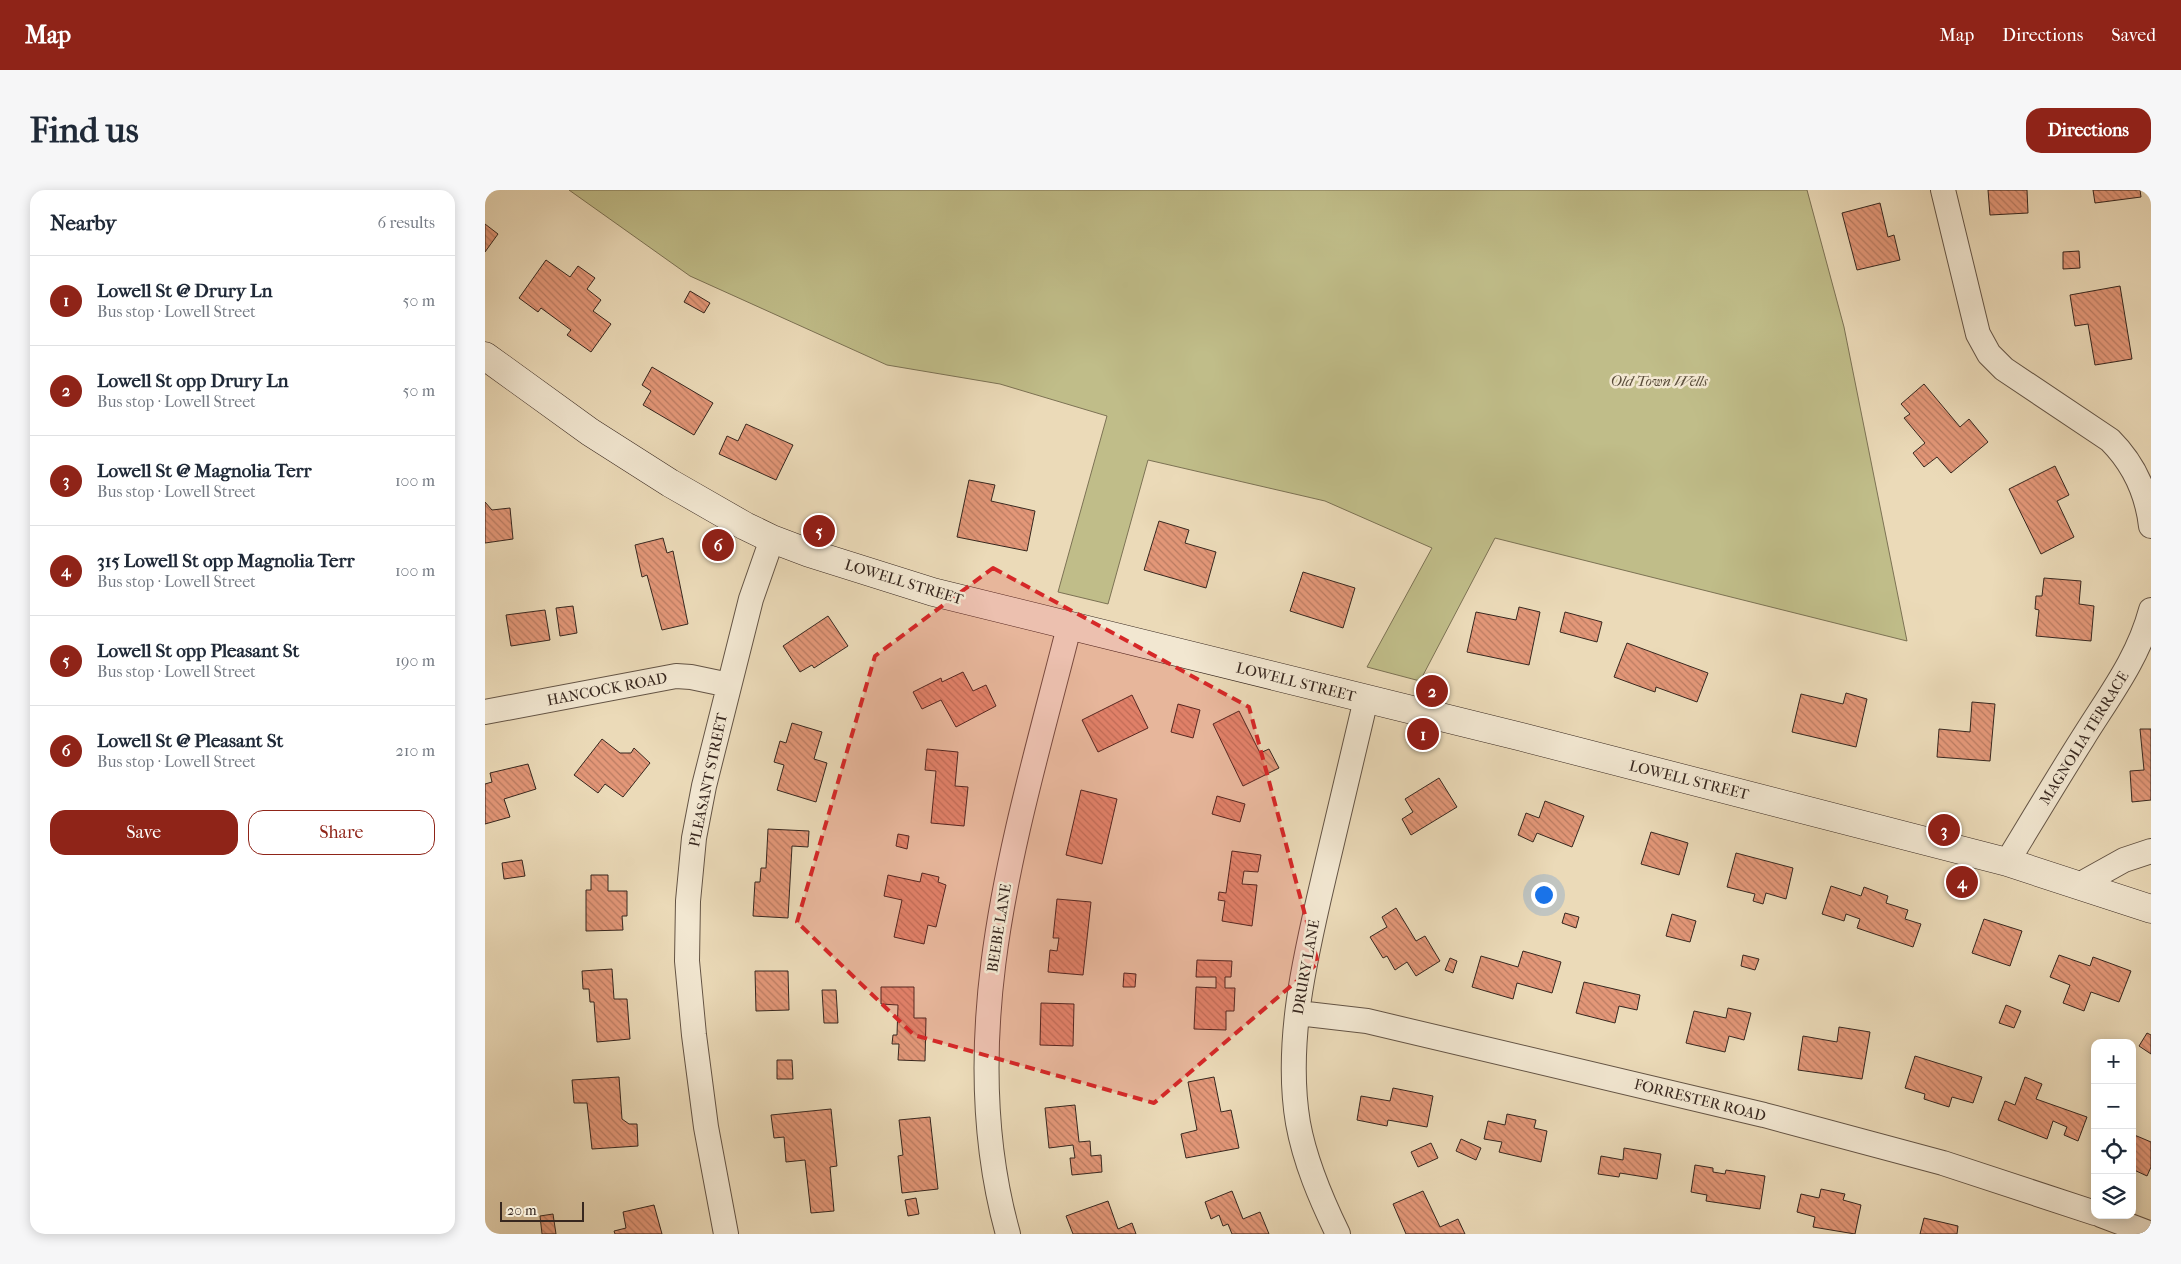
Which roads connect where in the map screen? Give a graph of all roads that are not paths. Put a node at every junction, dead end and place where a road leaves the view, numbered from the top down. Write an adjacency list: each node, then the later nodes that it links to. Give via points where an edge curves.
1 (1943, 190): 3 (street, via 1983,346 1997,362 2110,440 2124,454 2143,490)
2 (485, 356): 4 (main road, LOWELL STREET, via 590,432 717,512)
3 (2151, 526)
4 (772, 539): 6 (main road, LOWELL STREET, via 933,592); 7 (street, PLEASANT STREET, via 751,599)
5 (2151, 610): 11 (street, MAGNOLIA TERRACE, via 2137,652 2122,679)
6 (1069, 627): 8 (main road, LOWELL STREET); 18 (street, BEEBE LANE, via 1009,869 991,986 985,1063 987,1114 994,1172)
7 (729, 685): 9 (street, HANCOCK ROAD, via 676,676); 17 (street, PLEASANT STREET, via 694,838 687,932 693,1035)
8 (1366, 699): 11 (main road, LOWELL STREET); 14 (street, DRURY LANE, via 1307,947)
9 (485, 712)
10 (2151, 851): 12 (street, via 2124,860)
11 (2007, 862): 12 (main road, LOWELL STREET)
12 (2079, 886): 13 (main road, LOWELL STREET)
13 (2151, 909)
14 (1298, 1014): 15 (street, FORRESTER ROAD, via 1367,1021 1764,1115 1943,1162); 19 (street, DRURY LANE, via 1295,1086 1298,1123 1321,1198)
15 (2091, 1212)
16 (2112, 1219): 20 (street)
17 (726, 1234)
18 (1008, 1234)
19 (1338, 1234)
20 (2151, 1234)

